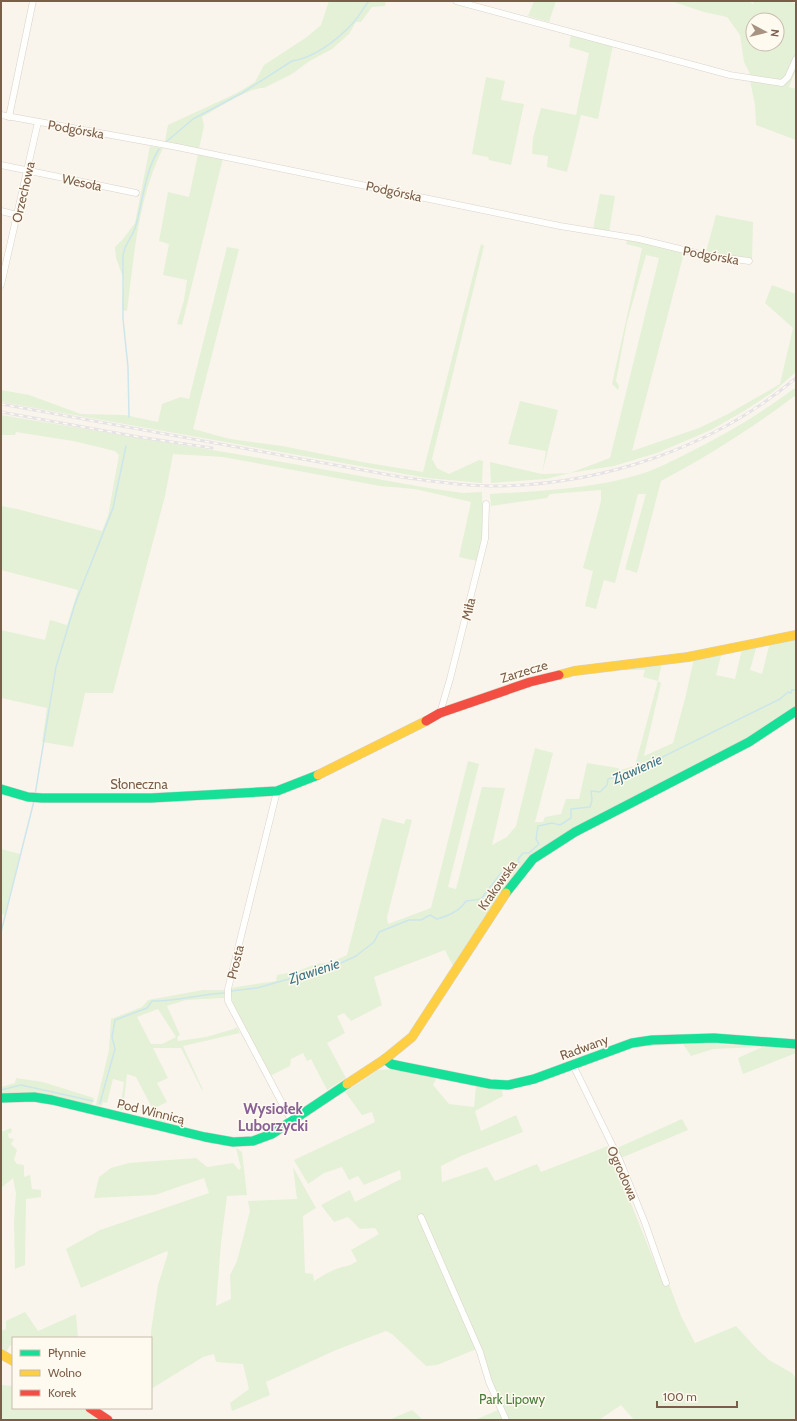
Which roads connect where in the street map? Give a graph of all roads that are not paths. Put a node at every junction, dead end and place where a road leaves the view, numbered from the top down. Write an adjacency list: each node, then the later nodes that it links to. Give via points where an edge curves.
1 (33, 1): 5 (street)
2 (456, 1): 3 (street, via 750,78 782,83 788,77)
3 (796, 59)
4 (1, 115): 5 (street, Podgórska)
5 (9, 117): 6 (street, Podgórska)
6 (38, 122): 8 (street, Orzechowa); 12 (street, Podgórska, via 261,164 560,226 639,239 704,255)
7 (1, 165): 8 (street, Wesoła)
8 (27, 171): 9 (street, Wesoła); 11 (street, Orzechowa)
9 (136, 193)
10 (1, 212): 11 (street)
11 (18, 215): 13 (street, Orzechowa)
12 (749, 261)
13 (1, 285)
14 (486, 504): 17 (street, Miła, via 485,539)
15 (796, 635): 17 (street, Zarzecze, via 688,657 574,671 530,682)
16 (796, 711): 21 (street, Krakowska, via 749,742 575,832 533,859 508,890 412,1037)
17 (440, 712): 19 (street, Zarzecze, via 403,734)
18 (1, 789): 19 (street, Słoneczna, via 34,798 151,798)
19 (278, 791): 24 (street, Prosta, via 228,989 228,1001)
20 (796, 1044): 22 (street, Radwany, via 668,1038 632,1043)
21 (385, 1059): 22 (street, Radwany, via 400,1066 490,1084 508,1085); 24 (street, Krakowska)
22 (573, 1065): 26 (street, Ogrodowa, via 620,1162)
23 (1, 1098): 24 (street, Pod Winnicą, via 46,1099 233,1142 260,1139)
24 (292, 1122)
25 (421, 1217): 31 (street, via 480,1352 489,1382)
26 (666, 1283)
27 (1, 1354): 28 (street)
28 (12, 1360)
29 (92, 1409): 30 (street)
30 (108, 1420)
31 (506, 1420)

